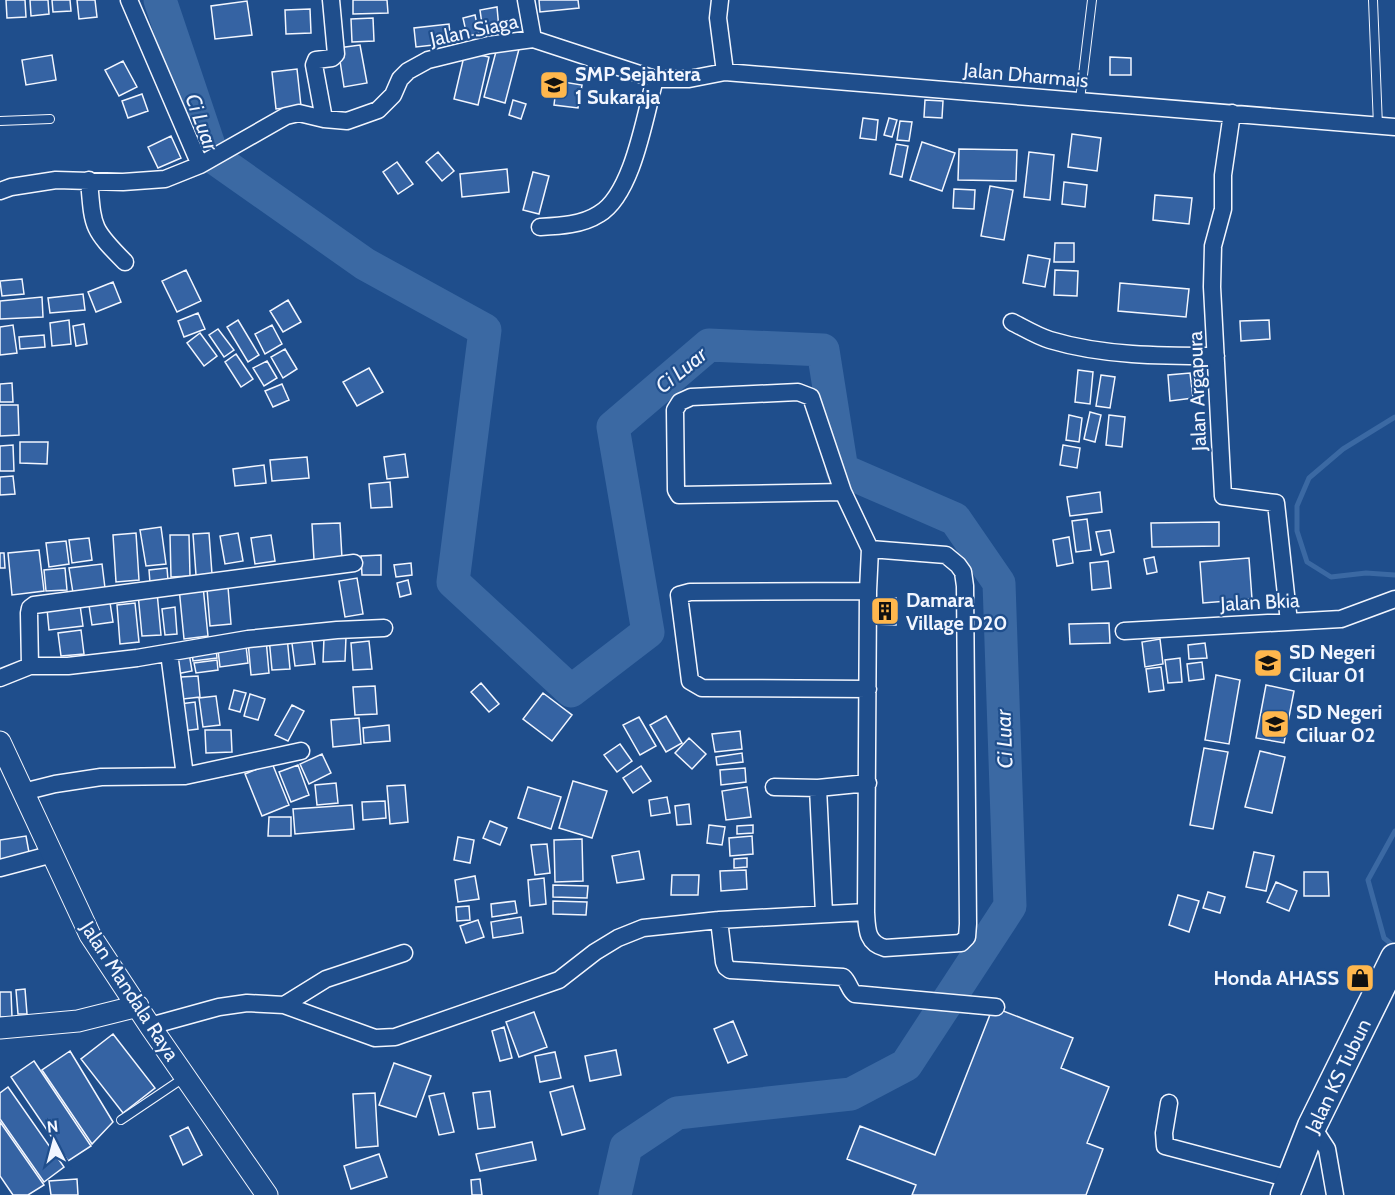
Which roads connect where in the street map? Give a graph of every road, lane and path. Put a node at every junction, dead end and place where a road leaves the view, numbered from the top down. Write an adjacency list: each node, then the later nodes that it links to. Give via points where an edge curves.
1 (129, 0): 16 (street)
2 (332, 0): 13 (street, via 336,54 319,58 314,65)
3 (525, 0): 7 (street)
4 (720, 0): 8 (street, via 718,18)
5 (1092, 0): 10 (lane)
6 (1373, 0): 15 (lane)
7 (533, 39): 9 (street, Jalan Siaga); 13 (street, Jalan Siaga, via 428,60 408,71 378,110 348,121)
8 (725, 72): 9 (street, Jalan Siaga, via 689,79); 10 (street, Jalan Dharmais)
9 (655, 79): 19 (street, via 629,174 616,196 600,214 567,225)
10 (1080, 100): 11 (street, Jalan Dharmais)
11 (1232, 113): 15 (street, Jalan Dharmais); 22 (street, Jalan Argapura, via 1223,176 1223,209 1213,246)
12 (50, 119): 14 (lane)
13 (324, 119): 16 (street, Jalan Siaga, via 299,113 286,116)
14 (0, 121)
15 (1387, 126)
16 (203, 163): 17 (street, Jalan Siaga, via 165,179)
17 (89, 180): 18 (street, Jalan Siaga, via 56,180); 20 (street, via 92,221 103,240)
18 (0, 191)
19 (540, 227)
20 (125, 262)
21 (1012, 322): 22 (street, via 1048,339 1083,348 1158,356)
22 (1216, 356): 28 (street, Jalan Argapura, via 1223,496 1276,503)
23 (843, 492): 23 (street, via 811,397 806,394 691,397 680,402 675,410 679,495); 24 (street)
24 (870, 549): 26 (street); 44 (street, via 946,555 963,572 967,937 961,943 876,946 867,935)
25 (354, 563): 32 (street, via 34,605 28,613)
26 (868, 591): 34 (street); 34 (street, via 679,595 692,684 702,688)
27 (1395, 599): 28 (street, Jalan Bkia, via 1341,619)
28 (1289, 622): 30 (street, Jalan Bkia)
29 (384, 628): 31 (street, via 248,639)
30 (1124, 631)
31 (169, 652): 32 (street, via 68,666); 37 (street)
32 (30, 666): 33 (street)
33 (0, 678)
34 (868, 689): 38 (street)
35 (0, 742): 41 (street, Jalan Mandala Raya)
36 (302, 752): 37 (street)
37 (185, 776): 41 (street, via 101,777)
38 (868, 783): 40 (street); 44 (street)
39 (774, 787): 40 (street)
40 (818, 788): 45 (street)
41 (23, 792): 42 (street, Jalan Mandala Raya)
42 (53, 854): 43 (street); 50 (street, Jalan Mandala Raya, via 90,935)
43 (0, 868)
44 (866, 912): 45 (street)
45 (824, 913): 46 (street)
46 (719, 920): 49 (street, via 643,928 595,952 559,980 394,1037 375,1038); 51 (street, via 724,962 730,970 843,977 855,994)
47 (404, 953): 49 (street, via 326,980)
48 (1393, 963): 57 (highway, Jalan KS Tubun)
49 (284, 1005): 52 (street, via 247,1003 219,1007)
50 (138, 1006): 52 (street, Jalan Mandala Raya); 53 (street, via 78,1021)
51 (996, 1007)
52 (150, 1026): 54 (street, Jalan Mandala Raya)
53 (0, 1028)
54 (185, 1077): 56 (lane); 59 (street, Jalan Mandala Raya)
55 (1168, 1103): 58 (street, via 1165,1146)
56 (121, 1120)
57 (1312, 1126): 58 (highway, Jalan KS Tubun); 60 (street, via 1327,1149)
58 (1288, 1187)
59 (267, 1195)
60 (1335, 1195)

